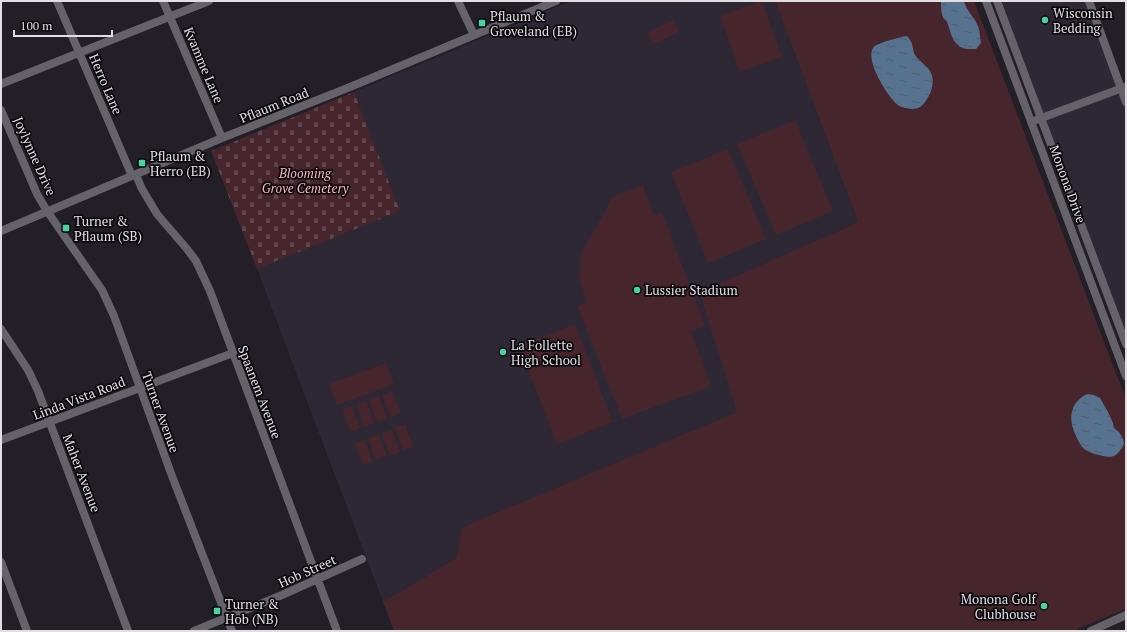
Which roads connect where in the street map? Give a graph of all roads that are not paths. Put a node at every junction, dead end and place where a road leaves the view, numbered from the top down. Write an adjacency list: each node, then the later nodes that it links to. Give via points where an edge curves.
1 (57, 1): 11 (street, Herro Lane)
2 (163, 1): 9 (street, Kvamme Lane)
3 (209, 1): 9 (street)
4 (458, 1): 10 (street)
5 (556, 1): 10 (street, Pflaum Road)
6 (986, 1): 17 (street, Monona Drive)
7 (997, 1): 16 (street, Monona Drive)
8 (1089, 1): 13 (street)
9 (170, 17): 11 (street); 18 (street, Kvamme Lane)
10 (474, 35): 18 (street, Pflaum Road)
11 (79, 52): 12 (street); 19 (street, Herro Lane)
12 (1, 84)
13 (1123, 88): 14 (street); 16 (street)
14 (1126, 102)
15 (1, 110): 20 (street, Joylynne Drive, via 37,194)
16 (1041, 118): 17 (street); 22 (street, Monona Drive)
17 (1032, 122): 23 (street, Monona Drive)
18 (222, 138): 19 (street, Pflaum Road)
19 (134, 175): 20 (street, Pflaum Road); 26 (street, Spaanem Avenue, via 162,221 196,261)
20 (47, 211): 21 (street, Pflaum Road); 28 (street, Turner Avenue, via 102,290)
21 (1, 231)
22 (1104, 278): 23 (street); 25 (street, Monona Drive)
23 (1091, 282): 27 (street, Monona Drive)
24 (1, 329): 29 (street, Maher Avenue, via 28,370)
25 (1126, 344)
26 (233, 353): 28 (street, Linda Vista Road); 33 (street, Spaanem Avenue)
27 (1126, 376)
28 (140, 388): 29 (street, Linda Vista Road); 35 (street, Turner Avenue)
29 (50, 422): 30 (street, Linda Vista Road); 37 (street, Maher Avenue)
30 (1, 440)
31 (362, 559): 33 (street, Hob Street)
32 (1, 562): 36 (street)
33 (318, 579): 35 (street, Hob Street); 40 (street, Spaanem Avenue)
34 (1126, 615): 41 (street)
35 (227, 618): 38 (street, Hob Street); 39 (street, Turner Avenue)
36 (27, 631)
37 (128, 631)
38 (194, 631)
39 (232, 631)
40 (337, 631)
41 (1091, 631)

